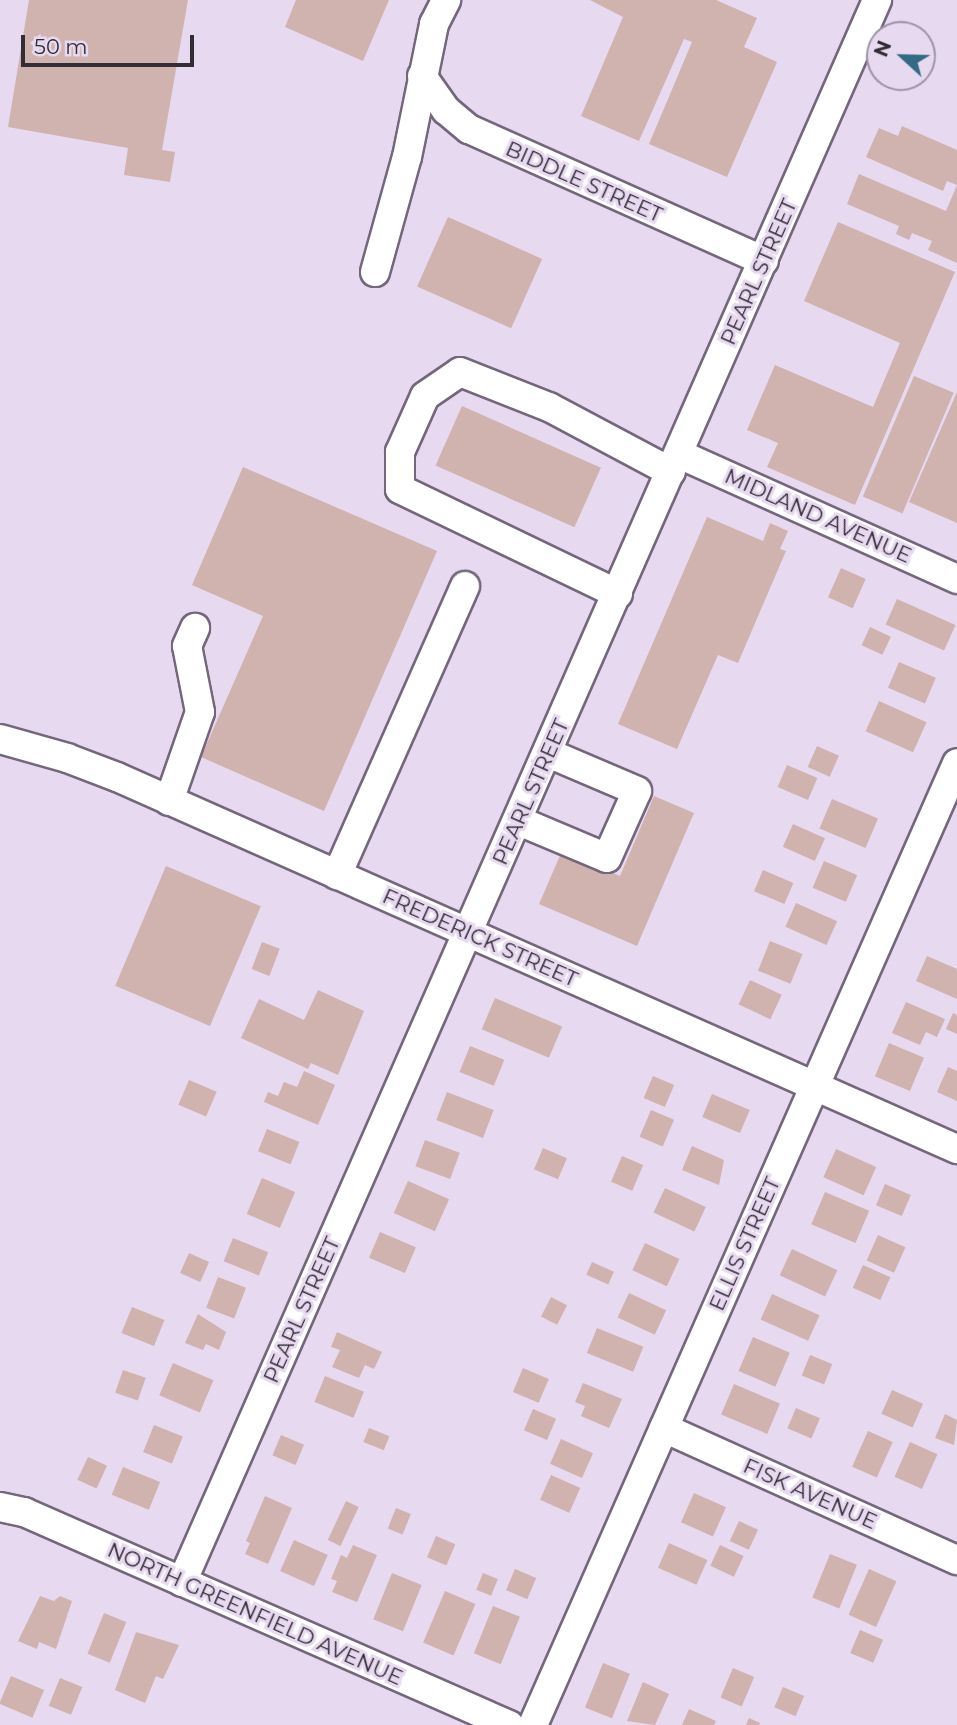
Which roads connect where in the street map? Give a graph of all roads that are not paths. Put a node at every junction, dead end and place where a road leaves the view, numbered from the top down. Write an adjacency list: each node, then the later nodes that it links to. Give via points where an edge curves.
1 (446, 0): 3 (street, via 434,24)
2 (877, 0): 4 (street, PEARL STREET)
3 (422, 76): 4 (street, BIDDLE STREET, via 446,110 469,129); 5 (street, via 391,224)
4 (764, 261): 6 (street, PEARL STREET)
5 (375, 272)
6 (675, 463): 7 (street, MIDLAND AVENUE); 9 (street, PEARL STREET); 9 (street, MIDLAND AVENUE, via 460,372 425,396 400,452 400,489)
7 (957, 579)
8 (465, 586): 16 (street)
9 (618, 594): 12 (street, PEARL STREET)
10 (195, 628): 14 (street, via 187,646 200,712)
11 (0, 740): 14 (street, FREDERICK STREET, via 67,758)
12 (548, 753): 15 (street, PEARL STREET); 15 (street, via 637,791 607,858)
13 (957, 763): 18 (street, ELLIS STREET)
14 (169, 801): 16 (street, FREDERICK STREET)
15 (519, 821): 17 (street, PEARL STREET)
16 (337, 875): 17 (street, FREDERICK STREET)
17 (468, 933): 18 (street, FREDERICK STREET); 23 (street, PEARL STREET)
18 (814, 1086): 19 (street, FREDERICK STREET); 20 (street, ELLIS STREET)
19 (957, 1149)
20 (664, 1429): 22 (street, FISK AVENUE); 25 (street, ELLIS STREET)
21 (0, 1507): 23 (street, NORTH GREENFIELD AVENUE, via 24,1512)
22 (957, 1560)
23 (183, 1582): 24 (street, NORTH GREENFIELD AVENUE)
24 (509, 1725)
25 (533, 1725)

